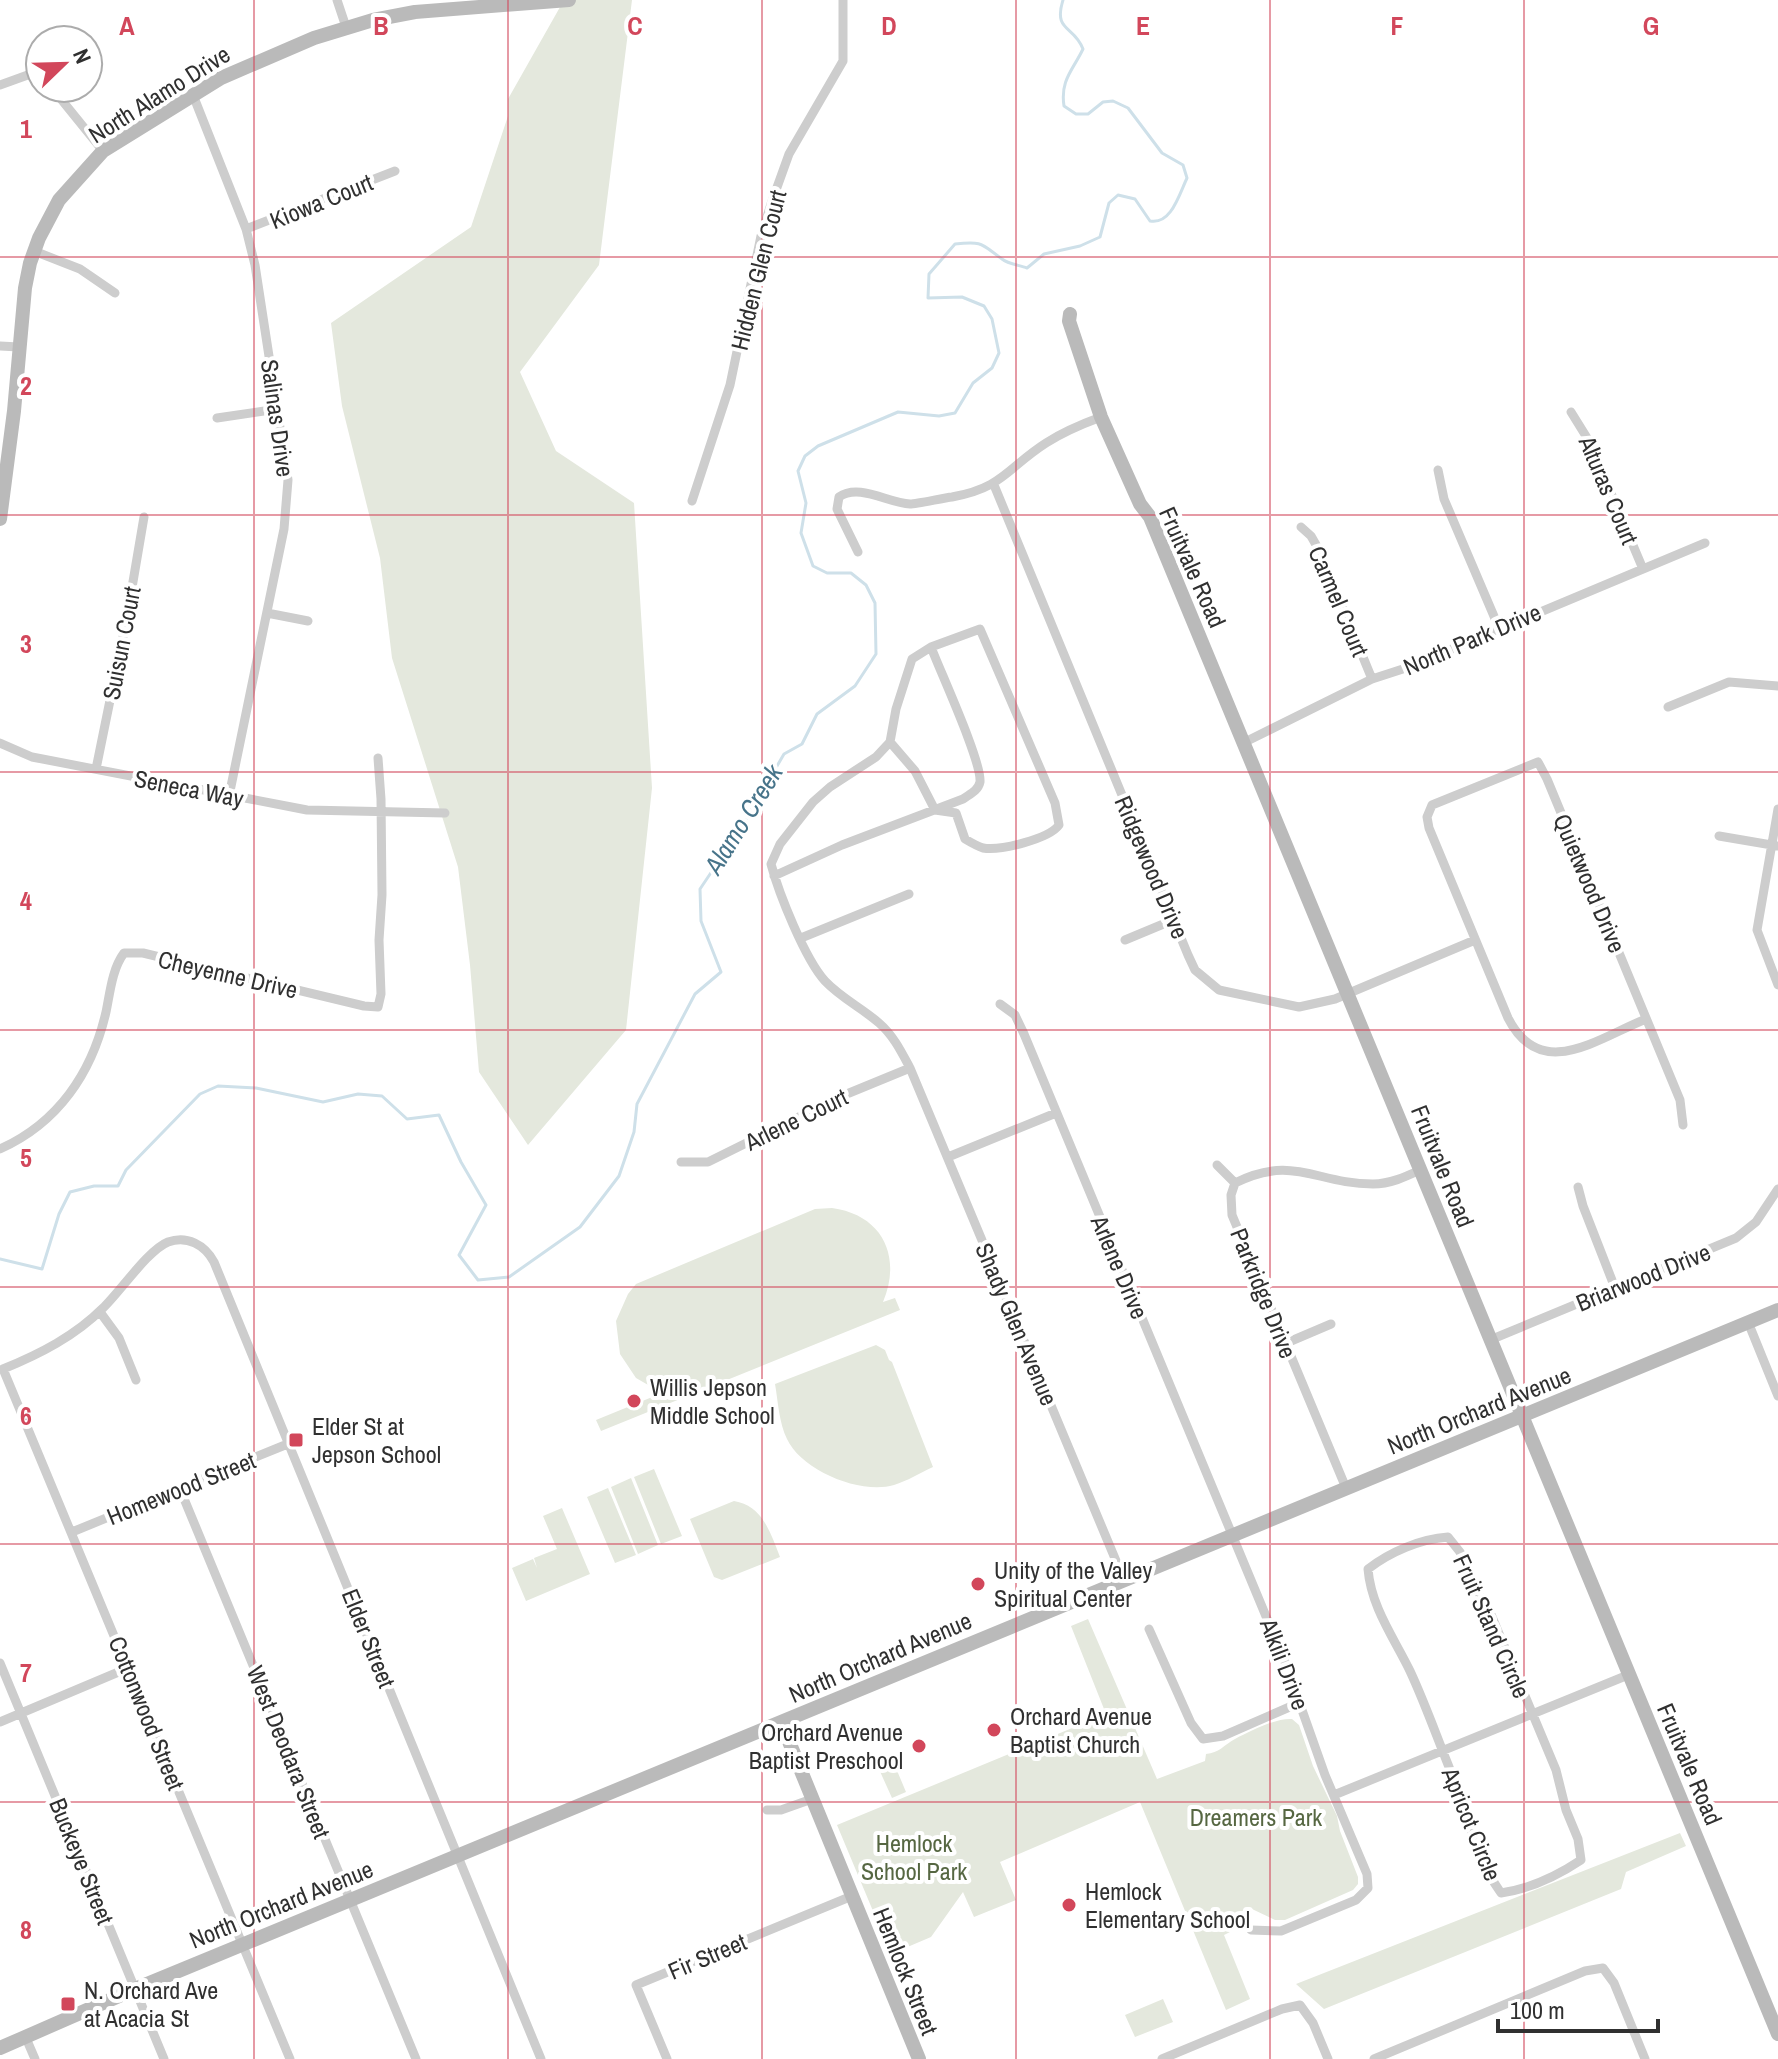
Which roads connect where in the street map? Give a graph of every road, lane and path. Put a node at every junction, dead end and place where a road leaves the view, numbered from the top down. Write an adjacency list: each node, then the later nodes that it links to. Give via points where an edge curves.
1 (337, 0): 5 (street)
2 (569, 0): 4 (street, North Alamo Drive)
3 (843, 0): 24 (street, Hidden Glen Court, via 843,61 789,154 771,204 730,385)
4 (473, 3): 5 (street, North Alamo Drive)
5 (346, 27): 8 (street, North Alamo Drive, via 272,54)
6 (24, 75): 7 (street)
7 (0, 85)
8 (193, 95): 10 (street, North Alamo Drive); 12 (street, Salinas Drive)
9 (65, 104): 10 (street)
10 (103, 151): 13 (street, North Alamo Drive, via 59,200)
11 (395, 171): 12 (street, Kiowa Court)
12 (246, 229): 18 (street, Salinas Drive)
13 (34, 251): 14 (street, via 80,269); 17 (street, North Alamo Drive)
14 (115, 293)
15 (1070, 314): 20 (street, Fruitvale Road)
16 (0, 346): 17 (street)
17 (19, 347): 26 (street, North Alamo Drive)
18 (278, 409): 21 (street); 31 (street, Salinas Drive, via 288,498)
19 (1571, 412): 30 (street, Alturas Court, via 1589,441)
20 (1101, 417): 23 (street, via 1043,445); 40 (street, Fruitvale Road, via 1150,517)
21 (217, 418)
22 (1438, 470): 33 (street, via 1444,499)
23 (994, 485): 29 (street, via 911,504 846,492 837,509); 52 (street, Ridgewood Drive)
24 (692, 501)
25 (144, 517): 42 (street, Suisun Court)
26 (0, 519)
27 (1301, 527): 35 (street, Carmel Court, via 1319,550)
28 (1705, 543): 30 (street, North Park Drive)
29 (858, 552)
30 (1643, 569): 33 (street, North Park Drive)
31 (267, 613): 32 (street); 43 (street, Salinas Drive)
32 (308, 621)
33 (1499, 628): 35 (street, North Park Drive)
34 (931, 647): 38 (street, via 912,659); 45 (street, via 980,780 963,799); 45 (street, via 980,629 1055,803 1059,825 1038,839 983,848 965,839 956,813)
35 (1372, 679): 40 (street, North Park Drive)
36 (1778, 686): 37 (street, via 1729,682)
37 (1668, 707)
38 (890, 742): 45 (street, via 915,771); 50 (street, via 813,802 780,844 771,864)
39 (0, 743): 42 (street, Seneca Way, via 32,757)
40 (1243, 743): 57 (street, Fruitvale Road)
41 (378, 758): 47 (street)
42 (96, 769): 43 (street, Seneca Way)
43 (229, 796): 47 (street, Seneca Way, via 307,810)
44 (1778, 809): 49 (street)
45 (935, 810): 50 (street)
46 (445, 813): 47 (street, Seneca Way)
47 (381, 814): 63 (street, Cheyenne Drive, via 378,1007 124,953 82,1077 47,1118)
48 (1719, 836): 49 (street)
49 (1774, 846): 56 (street, via 1757,930)
50 (774, 876): 53 (street, Shady Glen Avenue)
51 (909, 894): 53 (street)
52 (1173, 920): 54 (street); 57 (street, Ridgewood Drive, via 1195,970 1219,990 1299,1007)
53 (801, 938): 60 (street, Shady Glen Avenue, via 823,978 879,1023)
54 (1125, 940)
55 (1475, 940): 57 (street, Ridgewood Drive); 59 (street, Quietwood Drive, via 1512,1027 1537,1050 1568,1052); 59 (street, Quietwood Drive, via 1429,828 1429,810 1538,762)
56 (1778, 985)
57 (1348, 993): 67 (street, Fruitvale Road)
58 (1000, 1004): 61 (street, Arlene Drive, via 1015,1015)
59 (1646, 1019): 62 (street, via 1680,1100)
60 (910, 1068): 64 (street, Shady Glen Avenue); 65 (street, Arlene Court, via 708,1162)
61 (1056, 1113): 64 (street); 85 (street, Arlene Drive)
62 (1683, 1125)
63 (0, 1149)
64 (948, 1157): 86 (street, Shady Glen Avenue)
65 (681, 1162)
66 (1217, 1165): 68 (street)
67 (1420, 1170): 68 (street, via 1377,1184 1275,1169); 76 (street, Fruitvale Road)
68 (1235, 1183): 77 (street, Parkridge Drive, via 1232,1215)
69 (1578, 1187): 71 (street)
70 (1778, 1189): 71 (street, Briarwood Drive, via 1756,1222 1736,1238)
71 (1615, 1288): 76 (street, Briarwood Drive)
72 (1778, 1310): 74 (street, North Orchard Avenue)
73 (100, 1312): 78 (street, via 119,1338); 81 (street, Elder Street, via 154,1251 176,1240 195,1242 212,1257); 84 (street, Cottonwood Street, via 54,1345 3,1369)
74 (1748, 1322): 79 (street); 80 (street, North Orchard Avenue)
75 (1331, 1324): 77 (street)
76 (1490, 1340): 80 (street, Fruitvale Road)
77 (1284, 1344): 82 (street, Parkridge Drive)
78 (136, 1380)
79 (1778, 1396)
80 (1522, 1416): 82 (street, North Orchard Avenue); 90 (street, Fruitvale Road)
81 (290, 1443): 83 (street, Homewood Street); 100 (street, Elder Street)
82 (1346, 1488): 85 (street, North Orchard Avenue)
83 (180, 1489): 84 (street, Homewood Street); 102 (street, West Deodara Street)
84 (72, 1532): 89 (street, Cottonwood Street)
85 (1232, 1535): 86 (street, North Orchard Avenue); 91 (street, Alkili Drive)
86 (1124, 1580): 95 (street, North Orchard Avenue)
87 (1149, 1629): 91 (street, via 1203,1739 1223,1736)
88 (0, 1663): 92 (street, Buckeye Street)
89 (128, 1668): 92 (street); 104 (street, Cottonwood Street)
90 (1628, 1675): 93 (street); 106 (street, Fruitvale Road)
91 (1301, 1702): 97 (street, Alkili Drive)
92 (21, 1713): 94 (street); 105 (street, Buckeye Street)
93 (1532, 1714): 96 (street); 96 (street, Apricot Circle, via 1578,1839 1581,1860 1565,1871 1501,1893 1466,1820); 96 (street, Fruit Stand Circle, via 1460,1552 1448,1537 1431,1538 1368,1569 1369,1586)
94 (0, 1722)
95 (781, 1722): 98 (street, Hemlock Street); 100 (street, North Orchard Avenue)
96 (1443, 1751): 97 (street)
97 (1334, 1795): 103 (street, Alkili Drive, via 1368,1888 1356,1900 1281,1931)
98 (812, 1799): 99 (street); 101 (street, Hemlock Street)
99 (767, 1810)
100 (457, 1856): 102 (street, North Orchard Avenue); 114 (street, Elder Street)
101 (852, 1896): 115 (street, Fir Street, via 636,1985); 116 (street, Hemlock Street)
102 (350, 1900): 104 (street, North Orchard Avenue); 113 (street, West Deodara Street)
103 (1251, 1930)
104 (243, 1944): 105 (street, North Orchard Avenue); 112 (street, Cottonwood Street)
105 (135, 1989): 107 (street, North Orchard Avenue); 111 (street, Buckeye Street)
106 (1778, 2034)
107 (26, 2038): 108 (street, North Orchard Avenue); 110 (street)
108 (0, 2048)
109 (1185, 2055): 117 (street); 118 (street, via 1300,2005)
110 (35, 2059)
111 (164, 2059)
112 (290, 2059)
113 (416, 2059)
114 (541, 2059)
115 (667, 2059)
116 (919, 2059)
117 (1162, 2059)
118 (1328, 2059)
119 (1374, 2059): 120 (street, via 1603,1968)
120 (1645, 2059)

